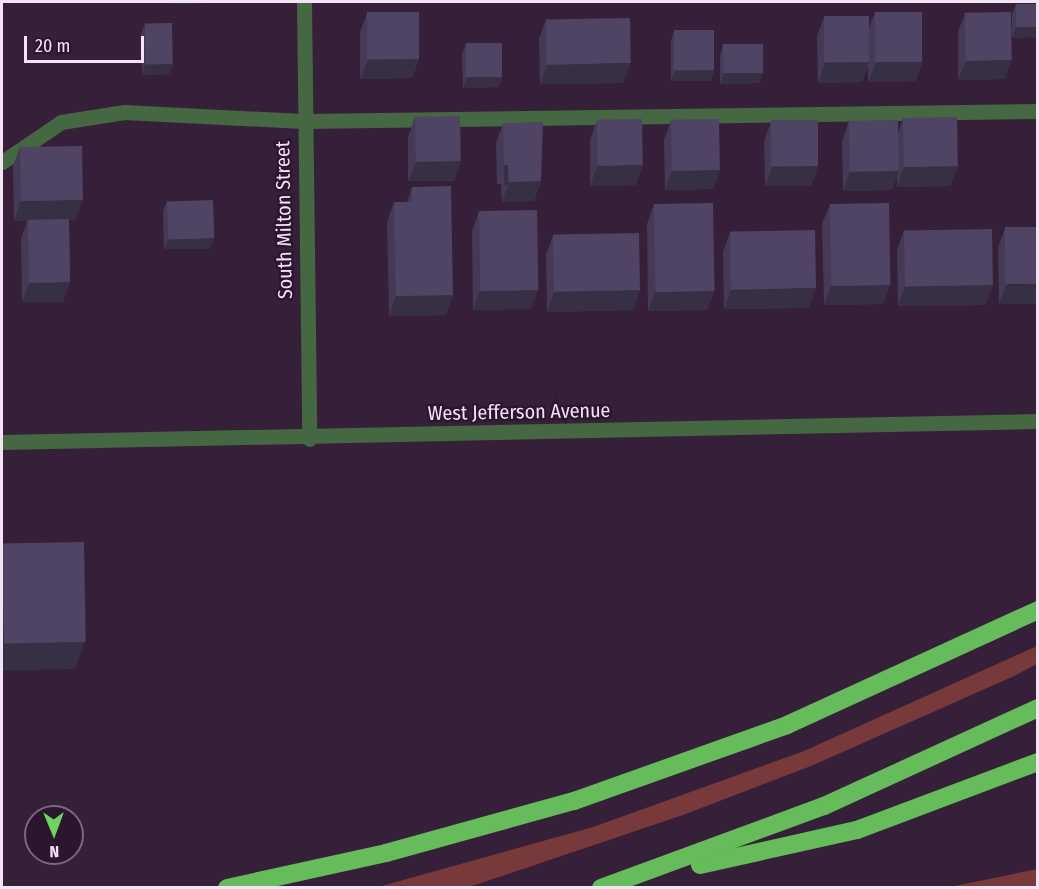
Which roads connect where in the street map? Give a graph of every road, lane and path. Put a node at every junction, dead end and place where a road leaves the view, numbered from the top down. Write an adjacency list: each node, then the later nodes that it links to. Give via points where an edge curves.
1 (304, 2): 3 (street, South Milton Street)
2 (1038, 111): 3 (street)
3 (304, 121): 4 (street, via 124,112 61,122); 6 (street, South Milton Street)
4 (2, 162)
5 (1038, 421): 6 (street, West Jefferson Avenue)
6 (309, 438): 7 (street, West Jefferson Avenue)
7 (2, 442)
8 (1038, 610): 12 (highway, via 787,725 574,801 386,853)
9 (1038, 708): 11 (highway, via 824,806)
10 (1038, 762): 11 (highway, via 856,830)
11 (603, 887)
12 (227, 888)

